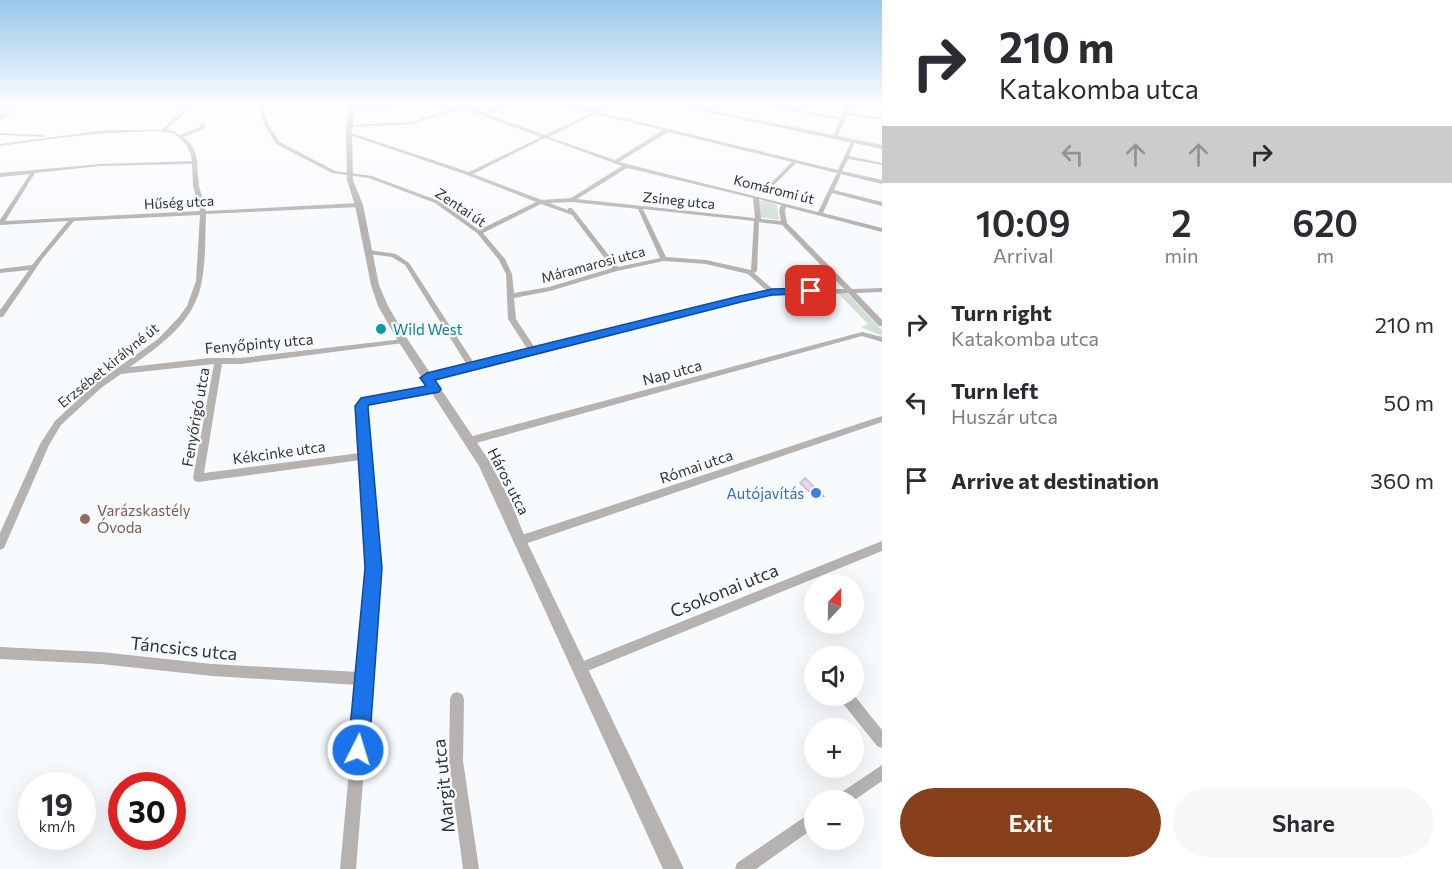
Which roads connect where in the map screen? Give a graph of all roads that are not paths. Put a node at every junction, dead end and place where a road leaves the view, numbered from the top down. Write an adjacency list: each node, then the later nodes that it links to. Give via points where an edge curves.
1 (189, 145): 12 (street, Erzsébet királyné út)
2 (283, 145): 18 (street, Zentai út, via 334,172)
3 (350, 145): 18 (street, Háros utca)
4 (389, 145): 19 (street)
5 (530, 145): 19 (street)
6 (563, 145): 13 (street, Komáromi út)
7 (643, 145): 13 (street)
8 (727, 145): 11 (street)
9 (852, 145): 10 (street)
10 (846, 157): 14 (street); 17 (street)
11 (795, 161): 17 (street); 22 (street)
12 (196, 162): 16 (street); 31 (street, Erzsébet királyné út, via 196,186)
13 (615, 162): 15 (street, Komáromi út)
14 (882, 165)
15 (626, 166): 24 (street, Komáromi út); 26 (street)
16 (34, 171): 20 (street); 36 (street)
17 (839, 171): 21 (street); 23 (street)
18 (349, 174): 29 (street, Háros utca); 39 (street, Zentai út, via 370,177 437,202)
19 (469, 174): 25 (street)
20 (0, 175)
21 (882, 182)
22 (773, 184)
23 (832, 191): 28 (street); 33 (street)
24 (756, 197): 27 (street, Komáromi út); 35 (street)
25 (540, 201): 26 (street, Zsineg utca); 32 (street); 39 (street)
26 (568, 201): 30 (street, Zsineg utca); 32 (street)
27 (784, 204): 33 (street, Komáromi út); 37 (street)
28 (882, 204)
29 (358, 205): 31 (street, Hűség utca); 40 (street, Háros utca)
30 (640, 208): 35 (street, Zsineg utca); 41 (street)
31 (203, 212): 34 (street, Hűség utca); 57 (street, Erzsébet királyné út, via 199,281 190,306 161,341)
32 (573, 214): 43 (street)
33 (820, 214): 38 (street, Komáromi út)
34 (72, 220): 36 (street, Hűség utca); 42 (street)
35 (757, 220): 37 (street, Zsineg utca); 45 (street, via 754,271)
36 (1, 223)
37 (784, 223): 46 (street)
38 (882, 230)
39 (479, 232): 49 (street, Zentai út, via 502,259 509,274)
40 (369, 252): 53 (street, Háros utca, via 382,306); 56 (street, via 394,255 407,264)
41 (664, 259): 43 (street, Máramarosi utca); 45 (street, Máramarosi utca, via 706,262)
42 (34, 267): 44 (street); 50 (street)
43 (616, 269): 49 (street, Máramarosi utca)
44 (0, 270)
45 (750, 273): 48 (street)
46 (850, 290): 47 (street); 48 (street); 51 (street)
47 (882, 290)
48 (772, 292): 54 (street)
49 (511, 296): 54 (street, Zentai út, via 512,319)
50 (0, 315)
51 (882, 324)
52 (882, 340): 60 (street, Nap utca, via 862,334)
53 (402, 341): 55 (street, Fenyőpinty utca); 58 (street, Háros utca)
54 (533, 351): 56 (street)
55 (218, 361): 57 (street, Fenyőpinty utca); 62 (street, Fenyőrigó utca)
56 (472, 366): 58 (street)
57 (117, 372): 64 (street, Erzsébet királyné út, via 51,433)
58 (430, 383): 60 (street, Háros utca); 61 (street, via 365,401 361,406)
59 (882, 419): 63 (street, Római utca)
60 (469, 441): 63 (street, Háros utca, via 503,500)
61 (364, 456): 62 (street, Kékcinke utca); 68 (street, via 374,568)
62 (198, 478)
63 (519, 541): 67 (street, Háros utca)
64 (0, 545)
65 (882, 546): 67 (street, Csokonai utca)
66 (0, 653): 68 (street, Táncsics utca)
67 (580, 668): 77 (street, Háros utca)
68 (364, 679): 75 (street)
69 (457, 699): 76 (street, Margit utca, via 456,761)
70 (854, 706): 71 (street)
71 (882, 741)
72 (882, 772): 73 (street)
73 (857, 790)
74 (804, 826): 78 (street)
75 (348, 869)
76 (471, 869)
77 (674, 869)
78 (743, 869)

